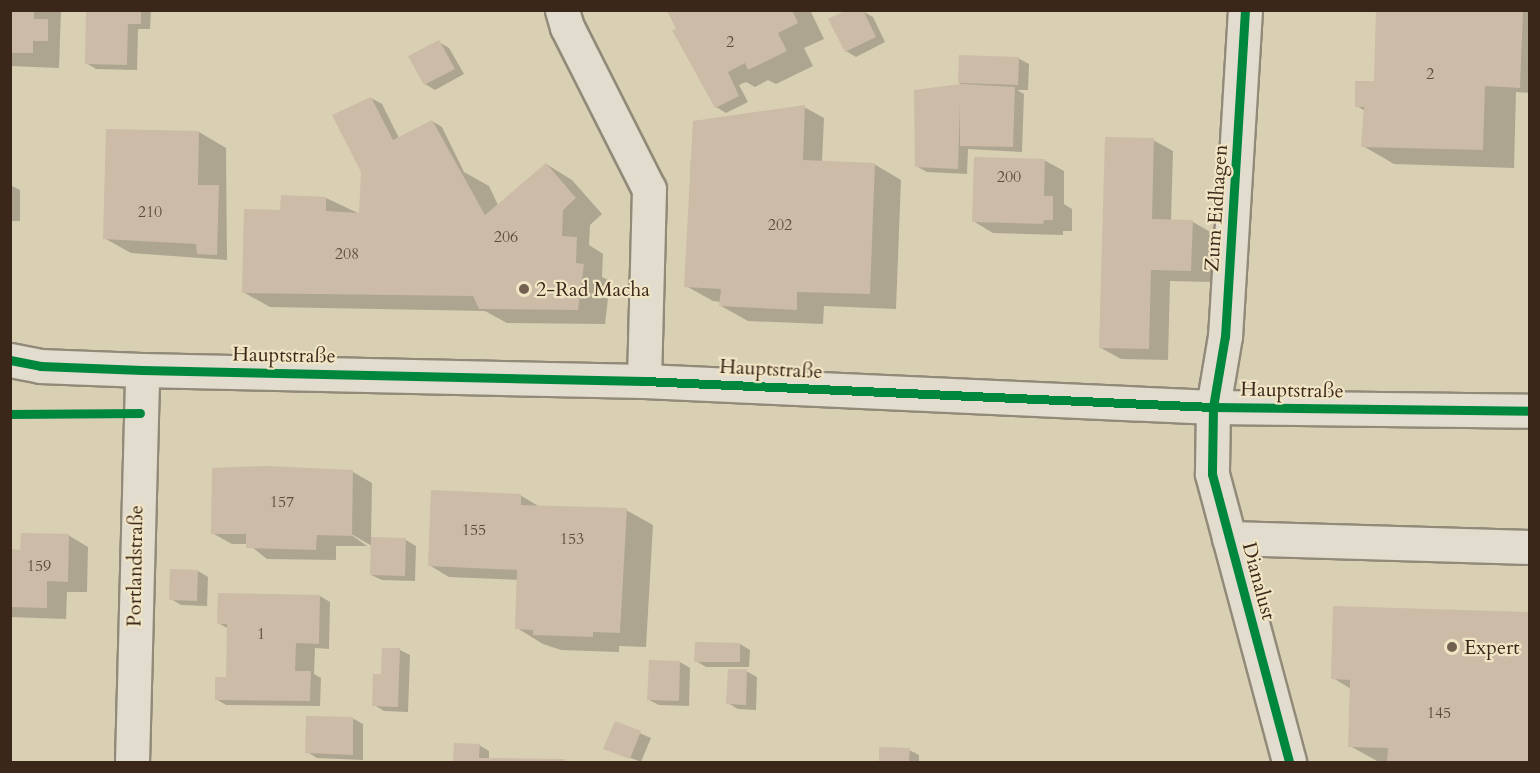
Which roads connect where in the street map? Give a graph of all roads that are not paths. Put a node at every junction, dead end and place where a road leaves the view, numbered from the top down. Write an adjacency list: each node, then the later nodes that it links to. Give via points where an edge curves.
1 (562, 10): 5 (street, via 649,189)
2 (1245, 10): 6 (street, Zum Eidhagen, via 1225,336)
3 (10, 360): 4 (street, Hauptstraße, via 40,366)
4 (142, 370): 5 (street, Hauptstraße); 10 (street, Portlandstraße)
5 (644, 381): 6 (street, Hauptstraße)
6 (1213, 407): 7 (street, Hauptstraße); 8 (street, Dianalust, via 1212,474)
7 (1530, 411)
8 (1229, 538): 9 (street); 11 (street, Dianalust)
9 (1530, 547)
10 (132, 762)
11 (1289, 762)

